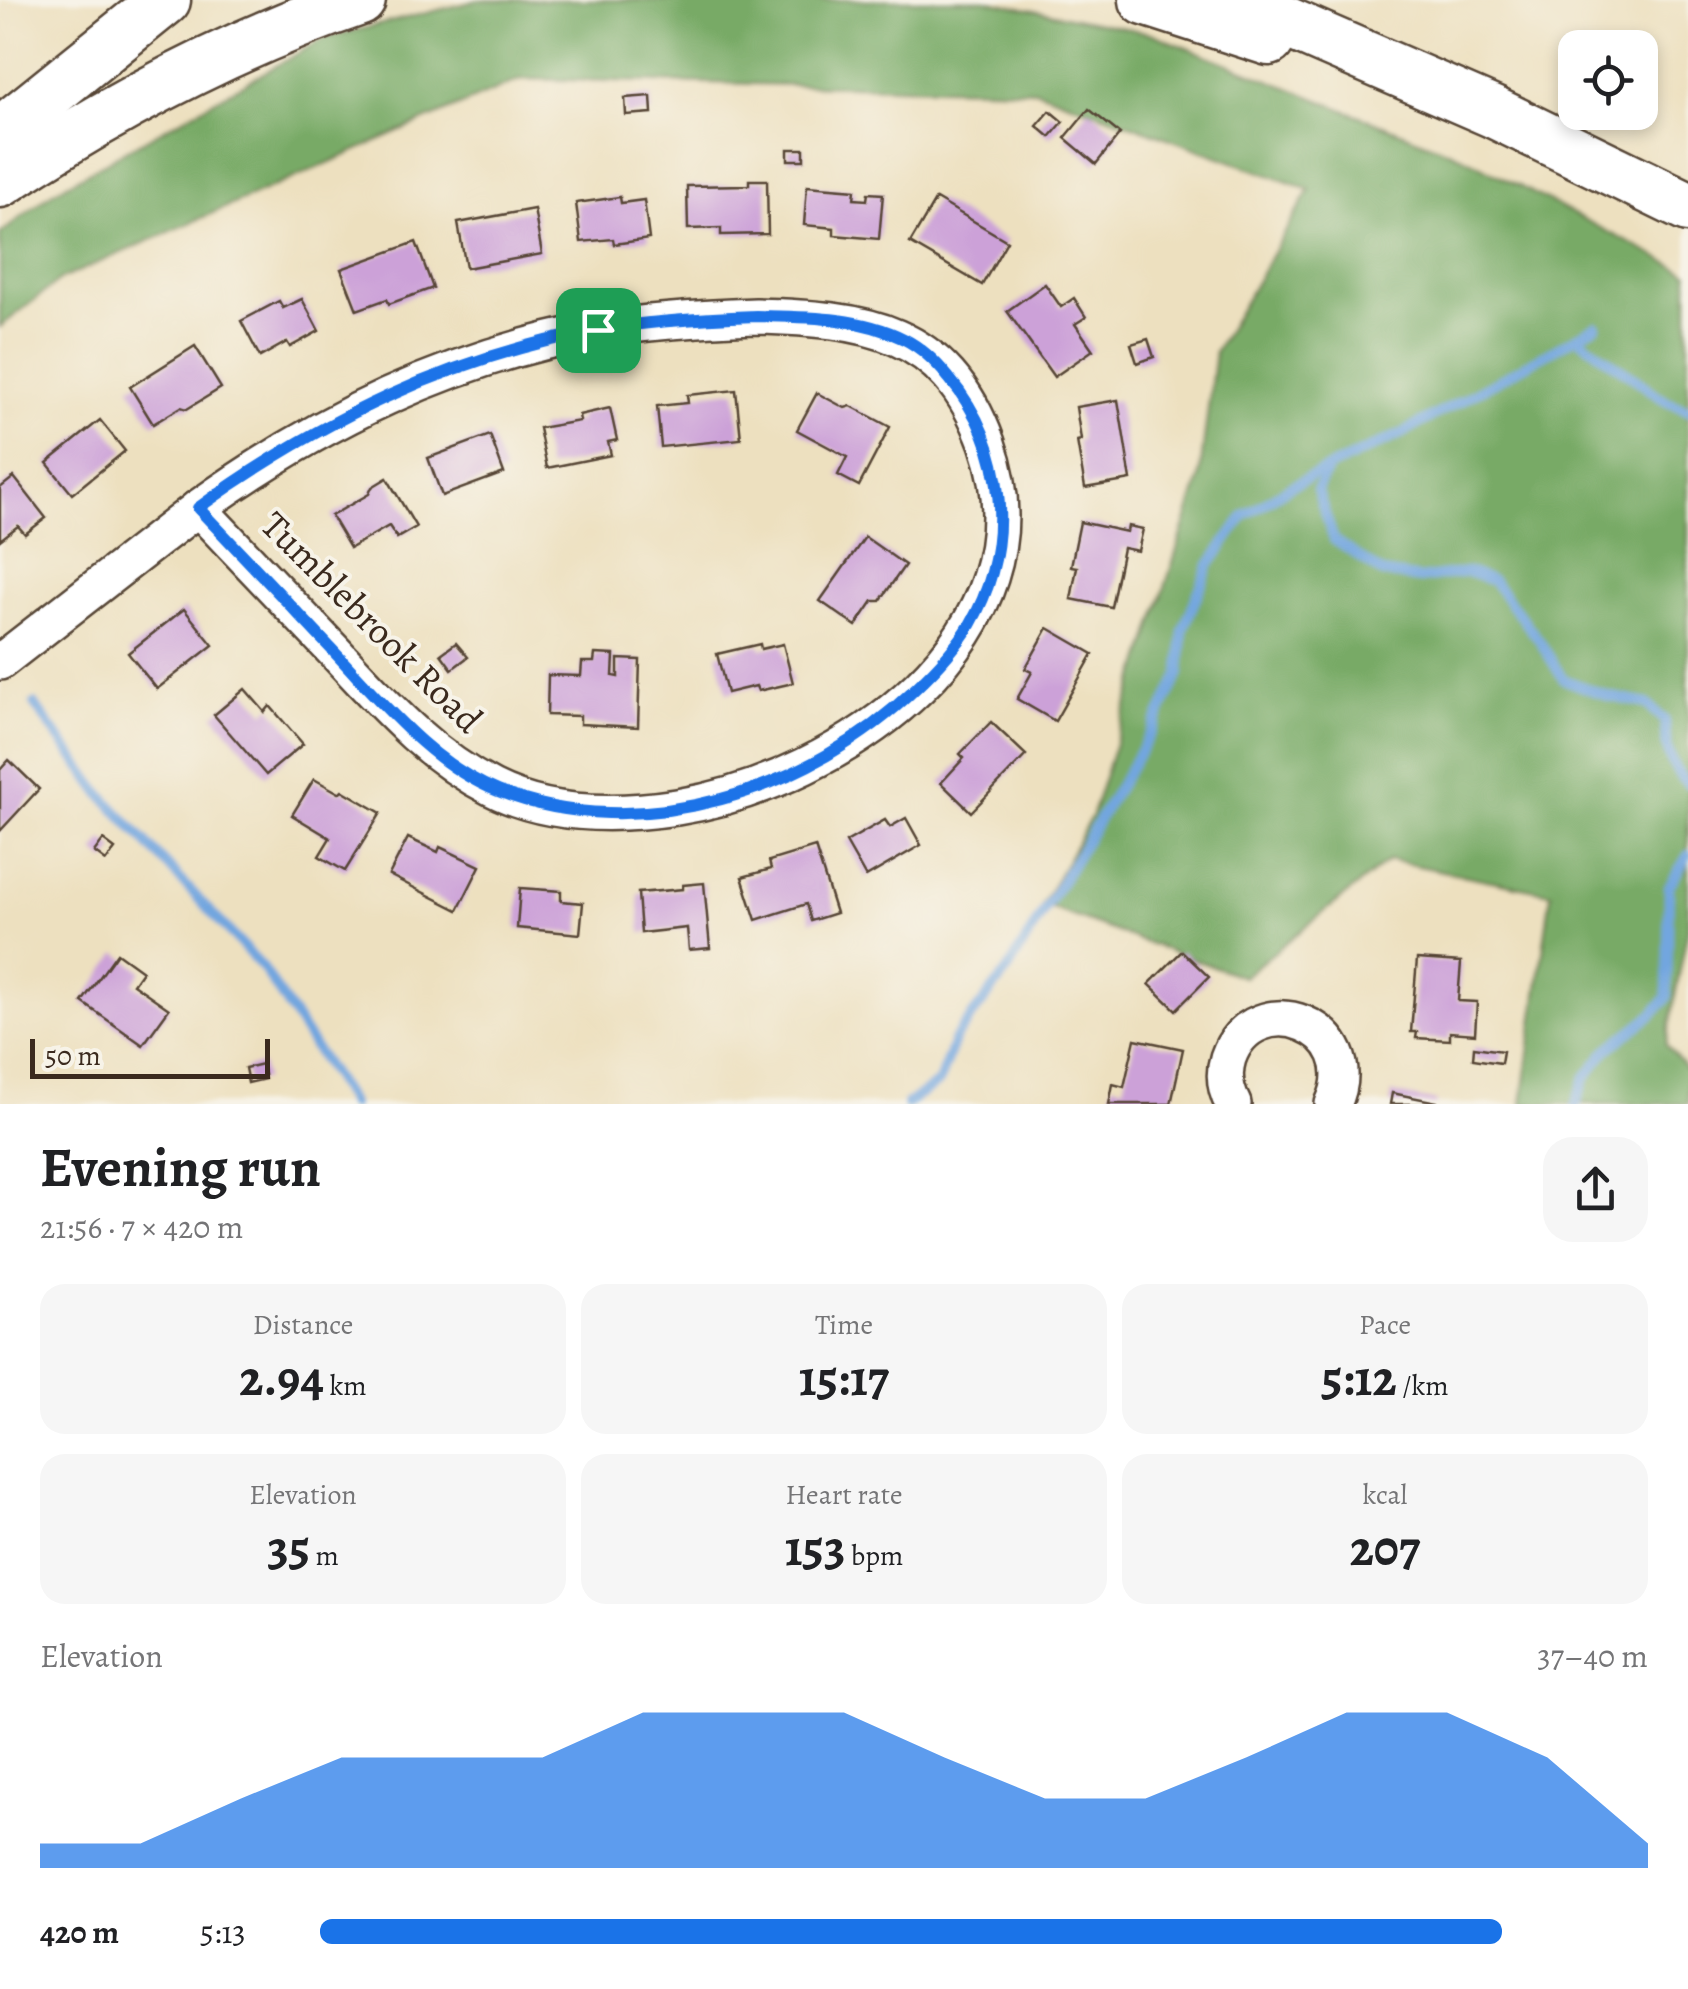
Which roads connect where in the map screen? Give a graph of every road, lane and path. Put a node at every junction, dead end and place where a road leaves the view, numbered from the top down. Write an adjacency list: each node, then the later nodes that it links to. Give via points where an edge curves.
1 (165, 0): 6 (highway)
2 (360, 0): 7 (highway, via 182,74)
3 (1146, 0): 5 (highway, via 1284,44)
4 (1234, 0): 5 (highway)
5 (1376, 60): 8 (highway)
6 (0, 132)
7 (0, 182)
8 (1688, 206)
9 (198, 508): 9 (street, Tumblebrook Road, via 319,428 450,370 598,330 756,316 872,327 935,361 981,427 1000,504 988,588 969,627 936,669 854,740 744,792 654,810 597,812 543,806 449,764 406,728); 10 (street, Tumblebrook Road)
10 (0, 662)
11 (1233, 1104): 12 (street, via 1225,1078 1232,1048 1254,1026 1284,1018 1313,1027 1334,1050 1340,1079)
12 (1334, 1104)

